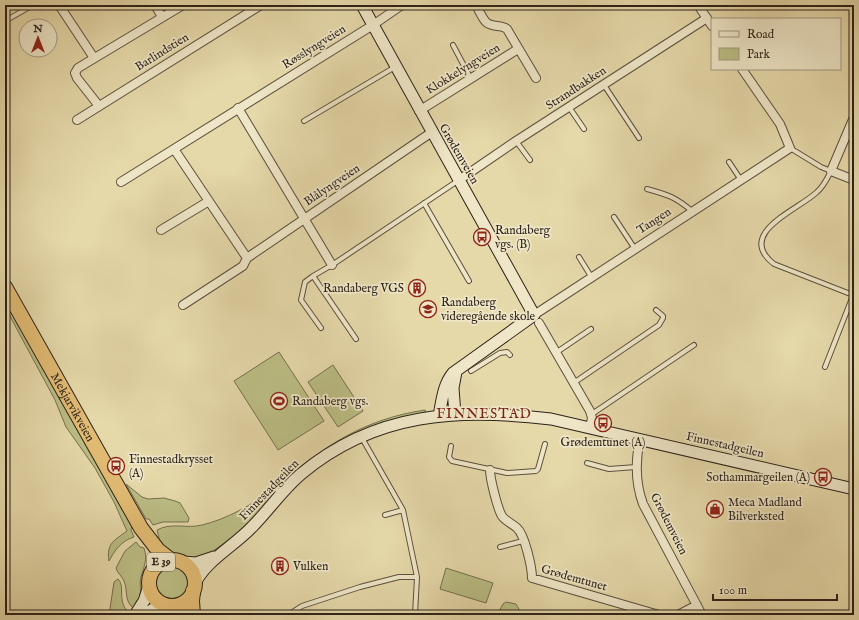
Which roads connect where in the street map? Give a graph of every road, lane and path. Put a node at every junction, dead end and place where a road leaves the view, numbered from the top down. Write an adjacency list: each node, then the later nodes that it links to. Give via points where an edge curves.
1 (33, 5): 13 (lane)
2 (59, 5): 18 (street)
3 (155, 5): 11 (street)
4 (183, 5): 11 (street)
5 (261, 5): 10 (street, Barlindstien)
6 (362, 5): 15 (main road, Grødemveien)
7 (402, 5): 15 (street, Røsslyngveien)
8 (476, 5): 17 (street, Klokkelyngveien, via 486,23 503,26)
9 (698, 5): 12 (street)
10 (248, 8): 24 (street, Barlindstien)
11 (162, 17): 18 (street)
12 (707, 18): 14 (street); 23 (street, Strandbakken)
13 (5, 21)
14 (711, 24)
15 (373, 26): 19 (main road, Grødemveien); 26 (street, Røsslyngveien)
16 (453, 45): 22 (lane)
17 (518, 49): 21 (street, Klokkelyngveien); 22 (street, Klokkelyngveien)
18 (94, 58): 24 (street, via 78,68 75,73)
19 (396, 67): 27 (main road, Grødemveien); 30 (lane)
20 (743, 70): 35 (street, via 780,124)
21 (536, 78)
22 (471, 79): 27 (street, Klokkelyngveien)
23 (603, 84): 25 (street, Strandbakken); 33 (lane)
24 (99, 106): 29 (street, Barlindstien)
25 (569, 107): 31 (lane); 34 (street, Strandbakken)
26 (238, 108): 36 (street, Røsslyngveien); 49 (street)
27 (419, 110): 32 (main road, Grødemveien)
28 (854, 117): 39 (street)
29 (77, 120)
30 (304, 121)
31 (584, 130)
32 (432, 132): 40 (main road, Grødemveien); 49 (street, Blålyngveien)
33 (639, 138)
34 (516, 141): 37 (lane); 40 (street, Strandbakken)
35 (790, 148): 39 (lane); 41 (street, Tangen)
36 (174, 149): 43 (street, Røsslyngveien); 45 (street)
37 (530, 160)
38 (730, 162): 41 (lane)
39 (831, 171): 42 (street); 59 (lane, via 817,193 766,230 762,239 762,249 766,258 774,264)
40 (459, 180): 46 (lane); 62 (main road, Grødemveien)
41 (741, 180): 47 (street, Tangen)
42 (854, 180)
43 (121, 182)
44 (647, 189): 47 (lane, via 669,195)
45 (209, 201): 50 (street); 53 (street)
46 (424, 203): 54 (lane); 57 (lane)
47 (693, 211): 51 (street, Tangen)
48 (614, 217): 51 (lane)
49 (304, 218): 53 (street, Blålyngveien); 54 (street)
50 (161, 230)
51 (635, 249): 56 (street, Tangen)
52 (579, 257): 56 (lane)
53 (247, 258): 60 (street, Blålyngveien, via 243,266)
54 (332, 265): 55 (lane)
55 (313, 276): 63 (lane, via 305,282 301,300); 65 (lane)
56 (592, 278): 62 (street, Tangen)
57 (468, 281)
58 (5, 287): 87 (highway, Mekjarvikveien / E 39)
59 (854, 293): 69 (lane)
60 (183, 304)
61 (656, 310): 72 (lane, via 663,316 659,325)
62 (537, 319): 67 (street, Grødemveien); 70 (main road, Tangen)
63 (321, 328)
64 (591, 329): 67 (lane)
65 (356, 339)
66 (694, 344): 73 (lane)
67 (557, 352): 72 (street, Grødemveien)
68 (510, 355): 71 (lane, via 507,352 500,353)
69 (825, 367)
70 (456, 370): 74 (main road, via 453,388); 75 (main road, via 446,382)
71 (471, 371)
72 (575, 382): 73 (street, Grødemveien)
73 (592, 414): 76 (street)
74 (455, 415): 75 (main road, Finnestadgeilen); 76 (main road, Finnestadgeilen, via 527,416)
75 (439, 416): 77 (main road, Finnestadgeilen, via 399,423)
76 (590, 428): 78 (main road, Finnestadgeilen)
77 (361, 436): 85 (lane); 90 (main road, Finnestadgeilen, via 336,449 277,490 252,528)
78 (640, 439): 82 (street, Grødemveien); 84 (main road, Finnestadgeilen)
79 (545, 444): 83 (lane, via 541,464 536,471 514,474)
80 (451, 446): 83 (lane, via 449,457 452,461)
81 (587, 463): 82 (lane, via 609,469)
82 (636, 467): 95 (street, Grødemveien, via 637,485 643,504)
83 (490, 470): 88 (street, Grødemtunet, via 502,517 517,527)
84 (854, 490)
85 (403, 510): 86 (lane); 92 (lane)
86 (385, 515)
87 (141, 528): 91 (highway, Mekjarvikveien / E 39, via 158,550); 93 (highway, Mekjarvikveien / E 39, via 151,558)
88 (524, 541): 89 (lane); 103 (street, Grødemtunet, via 532,567 532,578)
89 (500, 547)
90 (218, 555): 91 (main road, Finnestadgeilen, via 202,562); 94 (main road, Finnestadgeilen, via 201,573)
91 (177, 561): 93 (highway, E 39, via 161,562 156,566); 94 (highway, E 39, via 190,569)
92 (417, 577): 101 (lane, via 399,577 360,587 302,606); 102 (lane)
93 (150, 580): 96 (highway, E 39, via 150,591 156,600); 97 (main road, via 144,601)
94 (194, 588): 96 (highway, via 187,600); 100 (highway, E 39)
95 (696, 605): 104 (street); 105 (street, Grødemveien)
96 (172, 606): 98 (main road, via 154,608); 99 (highway, E 39)
97 (135, 615)
98 (144, 615)
99 (182, 615)
100 (193, 615)
101 (288, 615)
102 (415, 615)
103 (656, 615)
104 (678, 615)
105 (702, 615)

